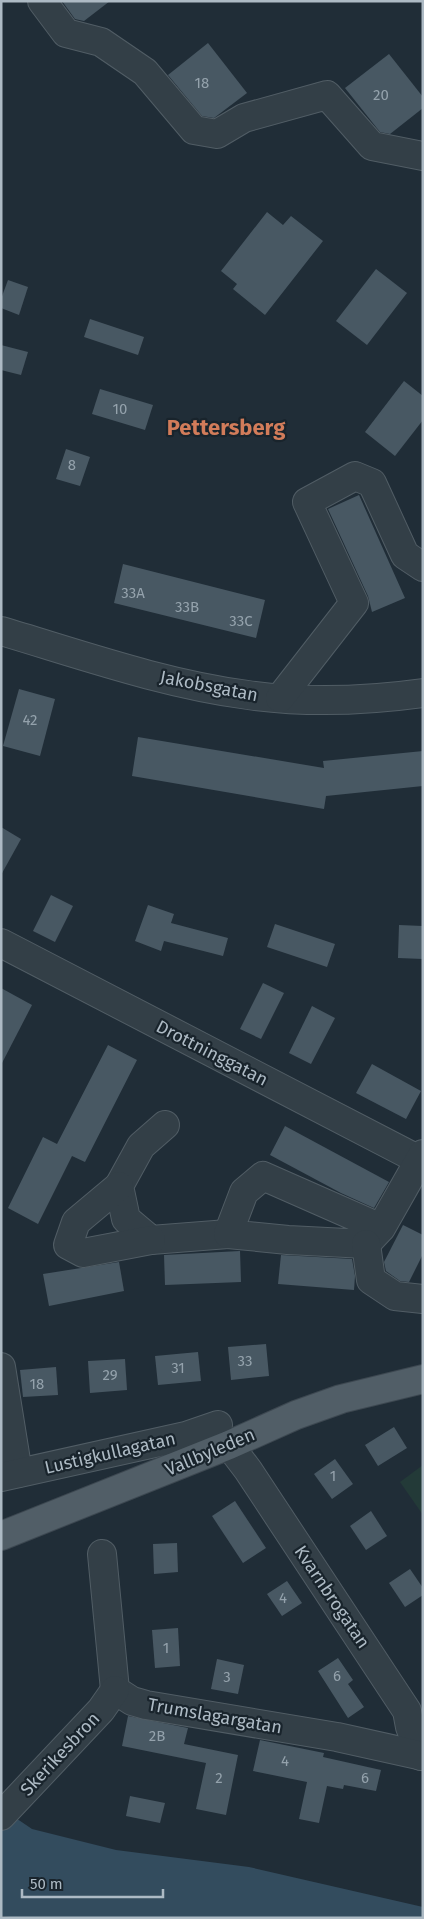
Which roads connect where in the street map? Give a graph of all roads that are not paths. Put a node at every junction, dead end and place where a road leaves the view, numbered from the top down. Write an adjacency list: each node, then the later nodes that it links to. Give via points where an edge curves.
1 (42, 1): 2 (street, via 66,33 101,42 145,72 194,130 217,134 244,118 327,96 372,146)
2 (423, 156)
3 (423, 567): 6 (street, via 405,555 372,484 355,476 307,502 354,603)
4 (1, 631): 6 (street, Jakobsgatan, via 180,683)
5 (423, 693): 6 (street, Jakobsgatan, via 384,699 308,701)
6 (280, 698)
7 (1, 943): 9 (street, Drottninggatan)
8 (165, 1125): 10 (street, via 140,1146)
9 (422, 1159): 12 (street)
10 (119, 1186): 13 (street, via 126,1219); 13 (street, via 76,1222 68,1245 83,1253)
11 (228, 1234): 12 (street, via 288,1240); 12 (street, via 244,1192 263,1176); 13 (street)
12 (373, 1236): 14 (street, via 371,1280 395,1296)
13 (151, 1240)
14 (423, 1299)
15 (1, 1367): 18 (street)
16 (423, 1379): 17 (main road, Vallbyleden, via 341,1399)
17 (223, 1435): 18 (street, Lustigkullagatan, via 186,1436); 19 (main road, Vallbyleden); 22 (street, Kvarnbrogatan, via 382,1672 406,1712)
18 (10, 1475)
19 (1, 1536)
20 (102, 1554): 21 (street)
21 (115, 1690): 22 (street, Trumslagargatan, via 146,1705 337,1737); 23 (street, Skerikesbron, via 101,1710)
22 (422, 1756)
23 (7, 1810)

